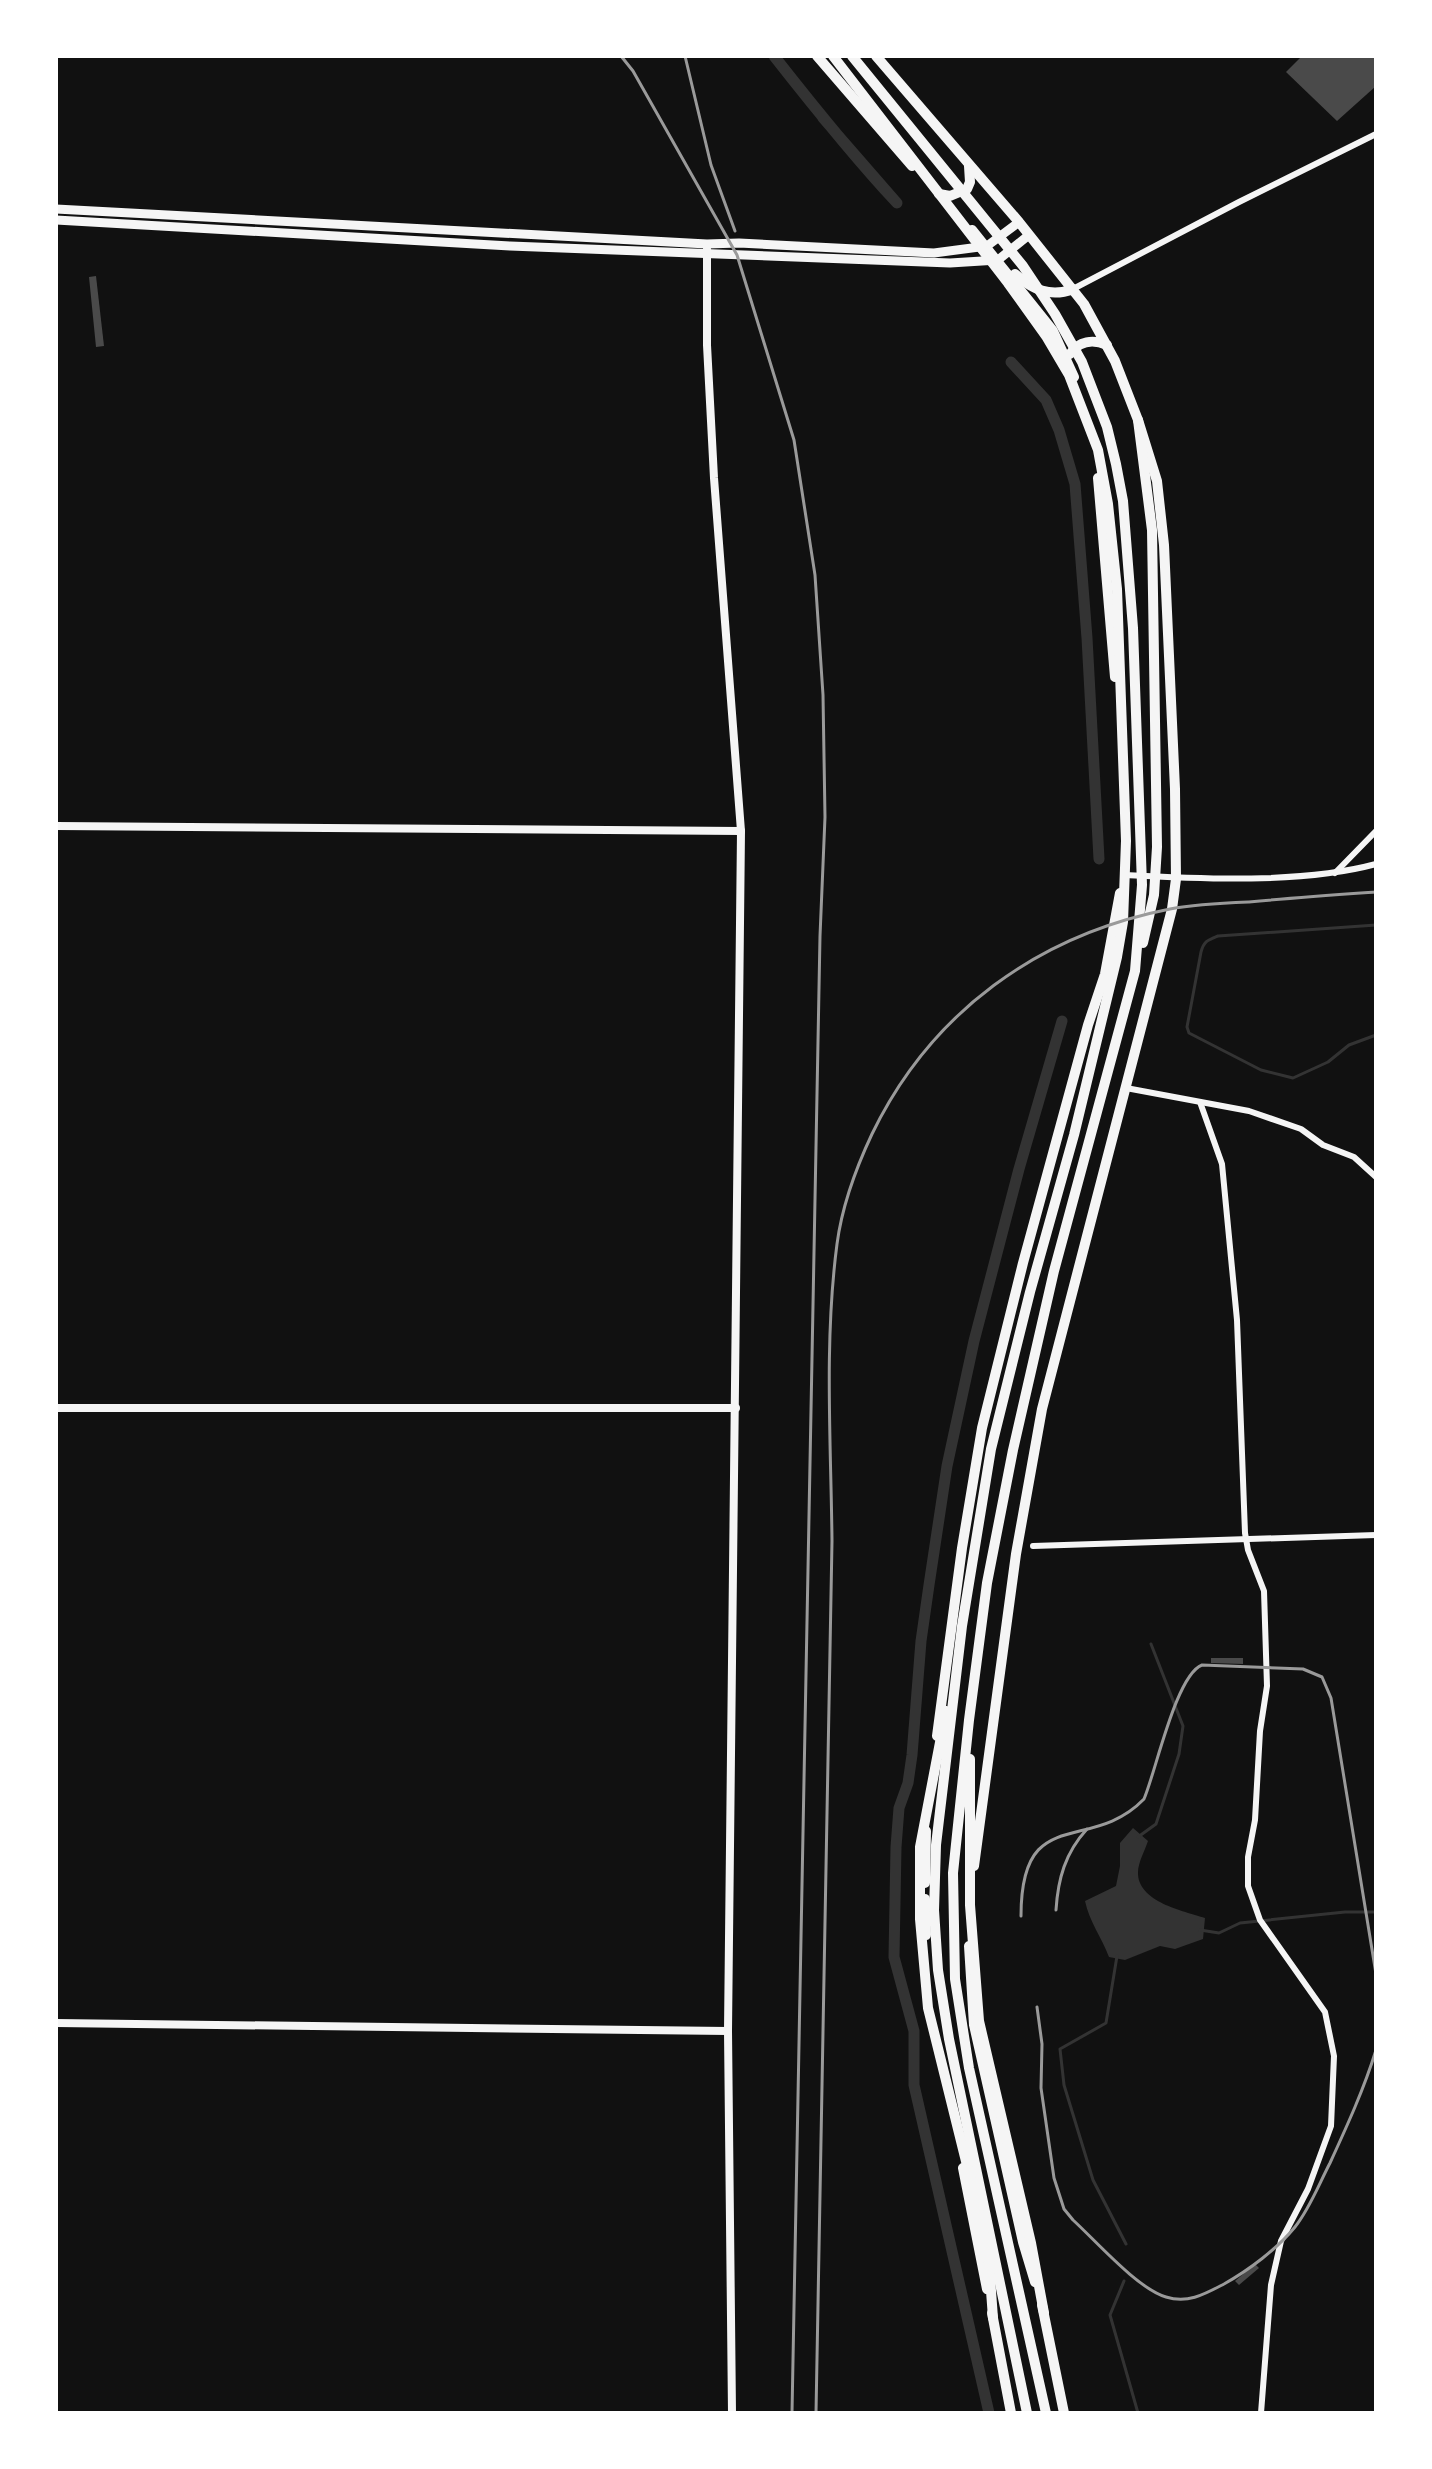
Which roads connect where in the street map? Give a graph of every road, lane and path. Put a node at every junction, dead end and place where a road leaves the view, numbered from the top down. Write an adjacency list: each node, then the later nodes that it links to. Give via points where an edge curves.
1 (817, 56): 7 (main road)
2 (833, 56): 35 (main road, via 1008,283 1069,375 1098,450 1117,589 1126,841 1123,922 1074,1135 991,1449)
3 (852, 56): 26 (main road, via 1023,266 1082,362 1107,427 1123,501 1133,628 1142,870)
4 (876, 56): 6 (main road)
5 (1376, 134): 15 (street)
6 (969, 164): 7 (main road, via 967,189); 10 (main road)
7 (939, 194): 12 (main road)
8 (56, 209): 13 (main road)
9 (56, 220): 13 (main road)
10 (1019, 222): 11 (main road); 12 (main road)
11 (1029, 235): 14 (main road); 15 (main road)
12 (987, 246): 13 (main road, via 934,253 739,243); 14 (main road)
13 (707, 249): 14 (main road, via 950,263); 20 (street, via 714,478)
14 (998, 260): 15 (main road, via 1042,292); 17 (main road, via 1053,331)
15 (1073, 289): 16 (main road)
16 (1107, 345): 17 (main road, via 1080,344); 18 (main road)
17 (1067, 359): 24 (main road, via 1084,407 1103,504 1121,788)
18 (1138, 420): 25 (main road, via 1157,481 1164,545); 26 (main road, via 1152,530 1157,847 1149,922)
19 (56, 826): 20 (street)
20 (741, 831): 31 (street)
21 (1376, 831): 23 (street)
22 (1376, 864): 23 (street)
23 (1335, 873): 25 (street)
24 (1121, 875): 25 (street); 40 (main road, via 1105,974 982,1428 926,1831 928,1985)
25 (1176, 879): 27 (main road)
26 (1135, 971): 36 (main road, via 1054,1271 1013,1450 987,1583)
27 (1126, 1088): 28 (street); 39 (main road, via 1042,1409 1016,1554 969,1898 974,2025)
28 (1200, 1102): 29 (street, via 1301,1129 1354,1157); 33 (street, via 1222,1164 1237,1320)
29 (1376, 1177)
30 (56, 1408): 31 (street)
31 (736, 1408): 38 (street)
32 (1376, 1535): 33 (street)
33 (1247, 1540): 34 (street); 46 (street, via 1264,1591 1267,1686 1248,1886 1260,1920 1325,2012 1334,2056 1331,2126 1308,2189 1281,2241 1271,2285)
34 (1033, 1546)
35 (955, 1674): 40 (main road, via 920,1847 920,1919 928,2008 988,2250); 43 (main road, via 936,1845 938,1970)
36 (969, 1720): 39 (main road, via 970,1905 979,2021); 44 (main road, via 953,1873 955,1979 969,2068)
37 (56, 2023): 38 (street)
38 (728, 2031): 41 (street)
39 (1044, 2313): 45 (main road)
40 (993, 2318): 42 (main road)
41 (732, 2413)
42 (1011, 2413)
43 (1027, 2413)
44 (1046, 2413)
45 (1064, 2413)
46 (1261, 2413)

